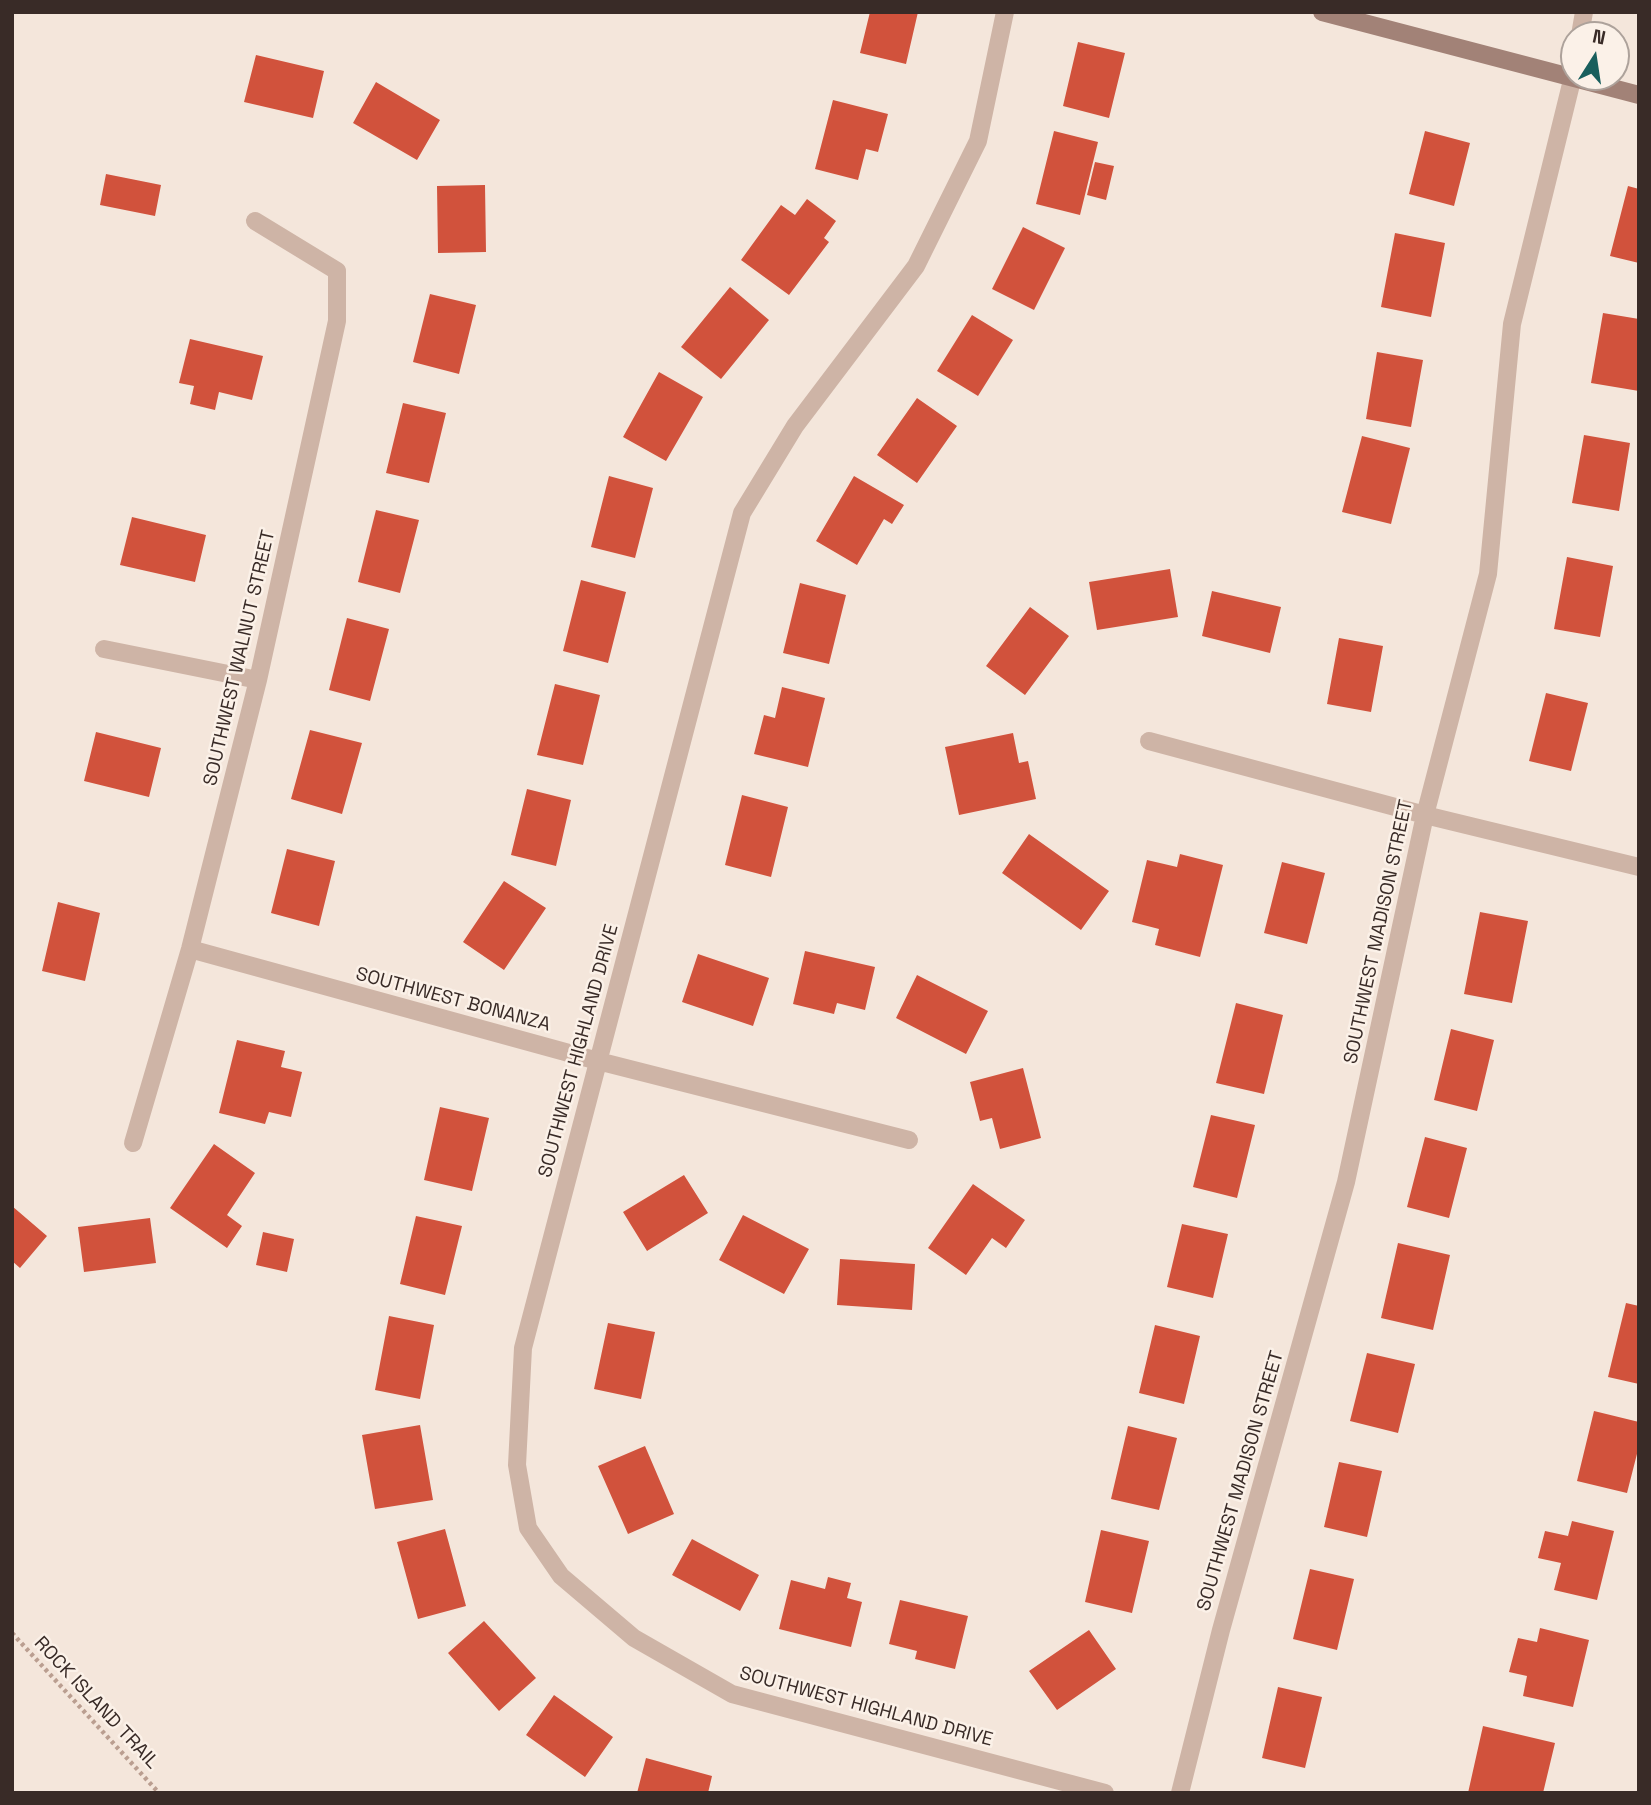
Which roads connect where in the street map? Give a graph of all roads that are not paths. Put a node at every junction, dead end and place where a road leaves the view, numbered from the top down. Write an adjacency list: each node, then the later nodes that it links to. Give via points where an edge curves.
1 (1005, 12): 12 (street, SOUTHWEST HIGHLAND DRIVE, via 978,141 916,266 795,426 742,513)
2 (1322, 12): 3 (street)
3 (1560, 72)
4 (1569, 91): 9 (street, SOUTHWEST MADISON STREET, via 1512,324 1488,574)
5 (255, 221): 7 (street, SOUTHWEST WALNUT STREET, via 337,271 335,334)
6 (104, 649): 7 (street)
7 (258, 681): 11 (street, SOUTHWEST WALNUT STREET)
8 (1149, 741): 9 (street)
9 (1425, 815): 10 (street); 16 (street, SOUTHWEST MADISON STREET, via 1346,1182)
10 (1639, 867)
11 (190, 949): 12 (street, SOUTHWEST BONANZA); 14 (street, SOUTHWEST WALNUT STREET)
12 (598, 1062): 13 (street, SOUTHWEST BONANZA); 15 (street, SOUTHWEST HIGHLAND DRIVE, via 523,1348 517,1465 528,1528 561,1576 634,1638 732,1694)
13 (908, 1140)
14 (133, 1143)
15 (1105, 1793)
16 (1180, 1793)

